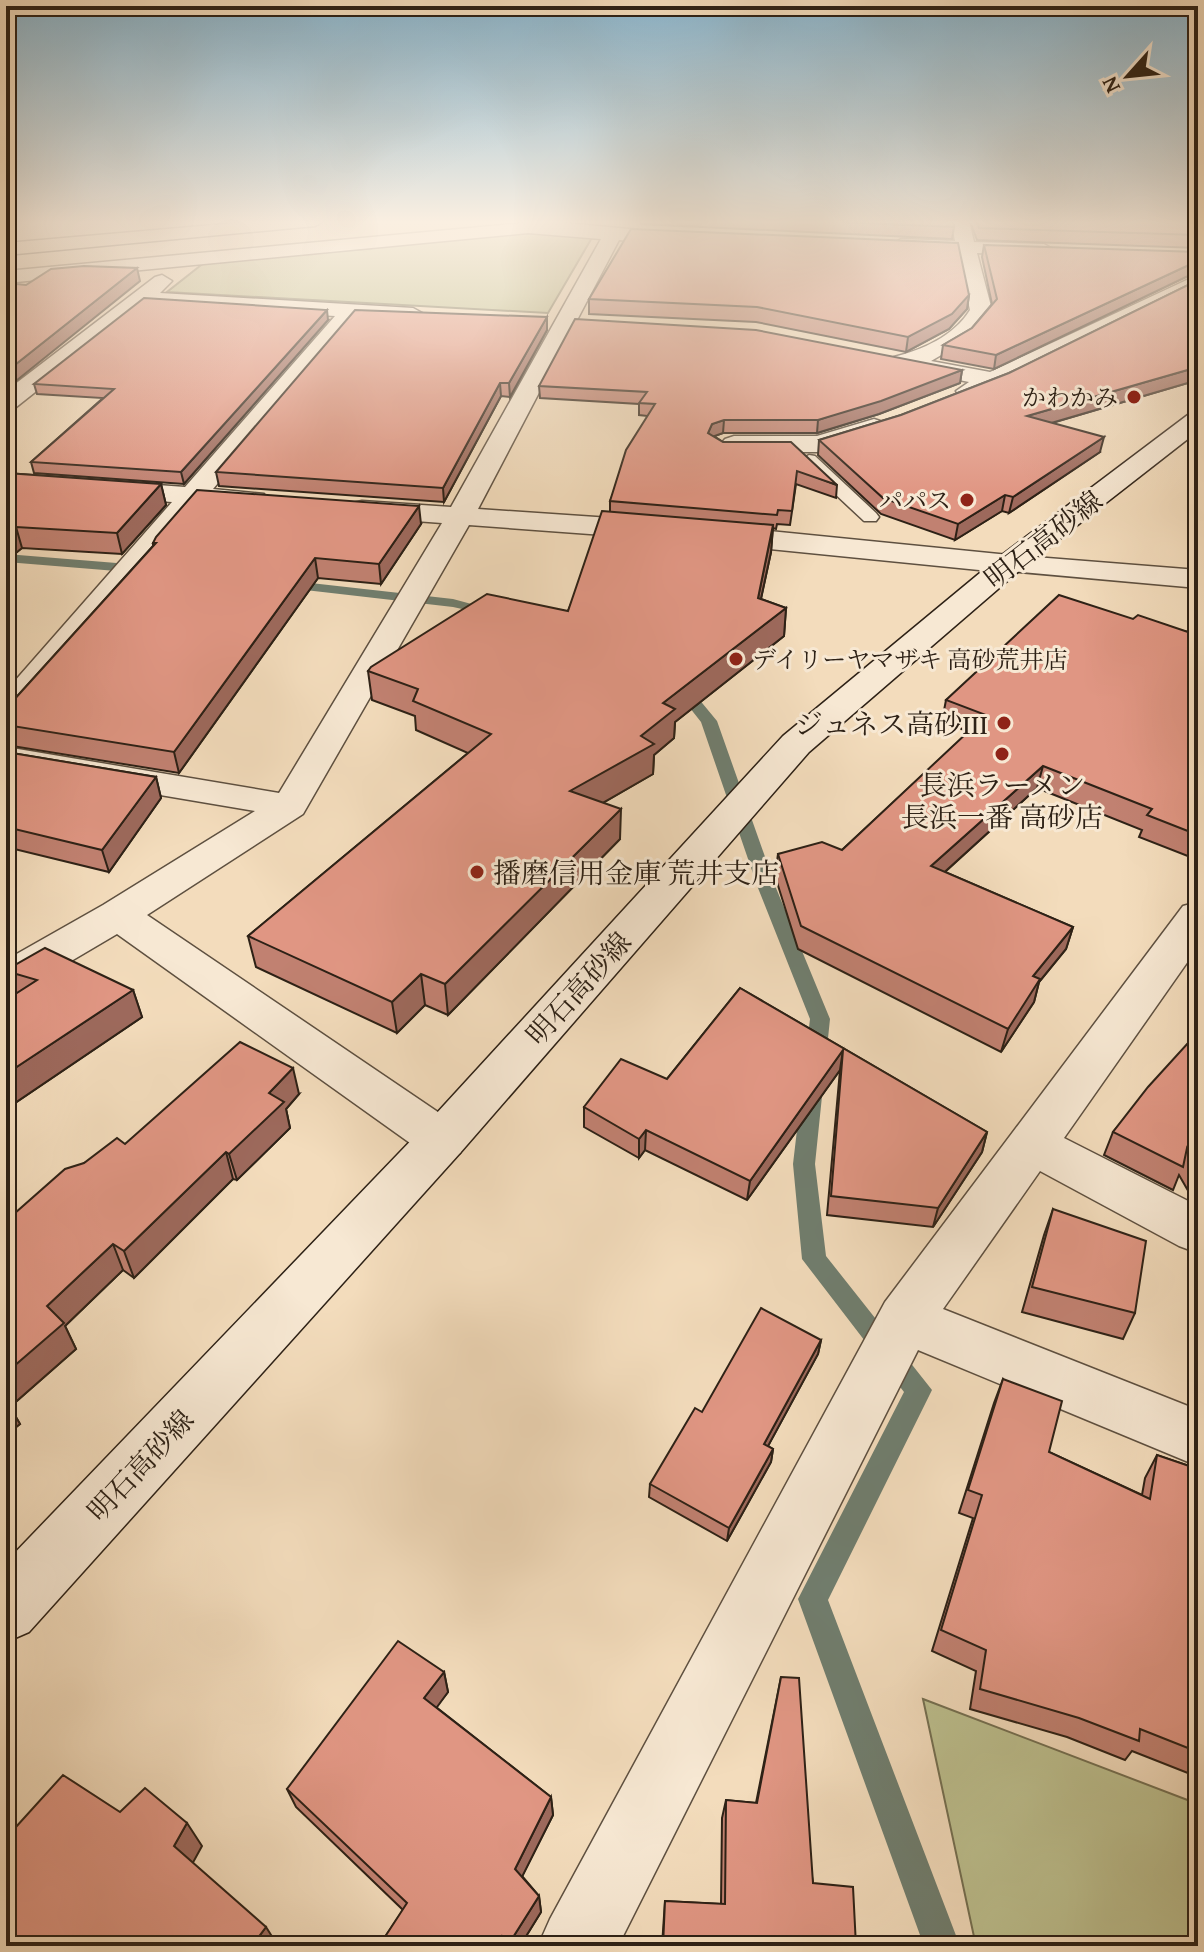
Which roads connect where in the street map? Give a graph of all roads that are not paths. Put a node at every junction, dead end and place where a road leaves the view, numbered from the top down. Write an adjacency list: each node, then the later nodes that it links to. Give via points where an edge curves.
1 (122, 312): 15 (street)
2 (350, 312): 21 (street)
3 (372, 312): 7 (street)
4 (569, 312): 9 (street)
5 (980, 312): 12 (street, via 940,349)
6 (1136, 312): 13 (street)
7 (427, 315)
8 (534, 320): 9 (street)
9 (565, 322): 10 (street); 24 (street)
10 (597, 324)
11 (877, 357): 12 (street)
12 (907, 363): 13 (street)
13 (997, 380): 14 (street)
14 (943, 401)
15 (6, 403)
16 (1198, 419): 26 (street, 明石高砂線)
17 (889, 422): 19 (street, via 819,444)
18 (723, 444): 19 (street)
19 (792, 444): 25 (lane)
20 (6, 482): 21 (street)
21 (194, 495): 22 (street); 28 (street)
22 (288, 503)
23 (335, 507): 24 (street)
24 (460, 517): 26 (street, via 699,533); 30 (street)
25 (870, 517)
26 (1009, 564): 27 (street); 34 (street, 明石高砂線, via 796,744)
27 (1198, 579)
28 (6, 713)
29 (6, 758): 30 (street)
30 (290, 806): 31 (street)
31 (118, 915): 33 (street); 34 (street)
32 (1198, 916): 35 (street)
33 (6, 979)
34 (442, 1140): 39 (street, 明石高砂線)
35 (1032, 1144): 36 (street); 37 (street)
36 (1198, 1231)
37 (905, 1319): 38 (street); 40 (street)
38 (1198, 1438)
39 (6, 1609)
40 (577, 1946)

